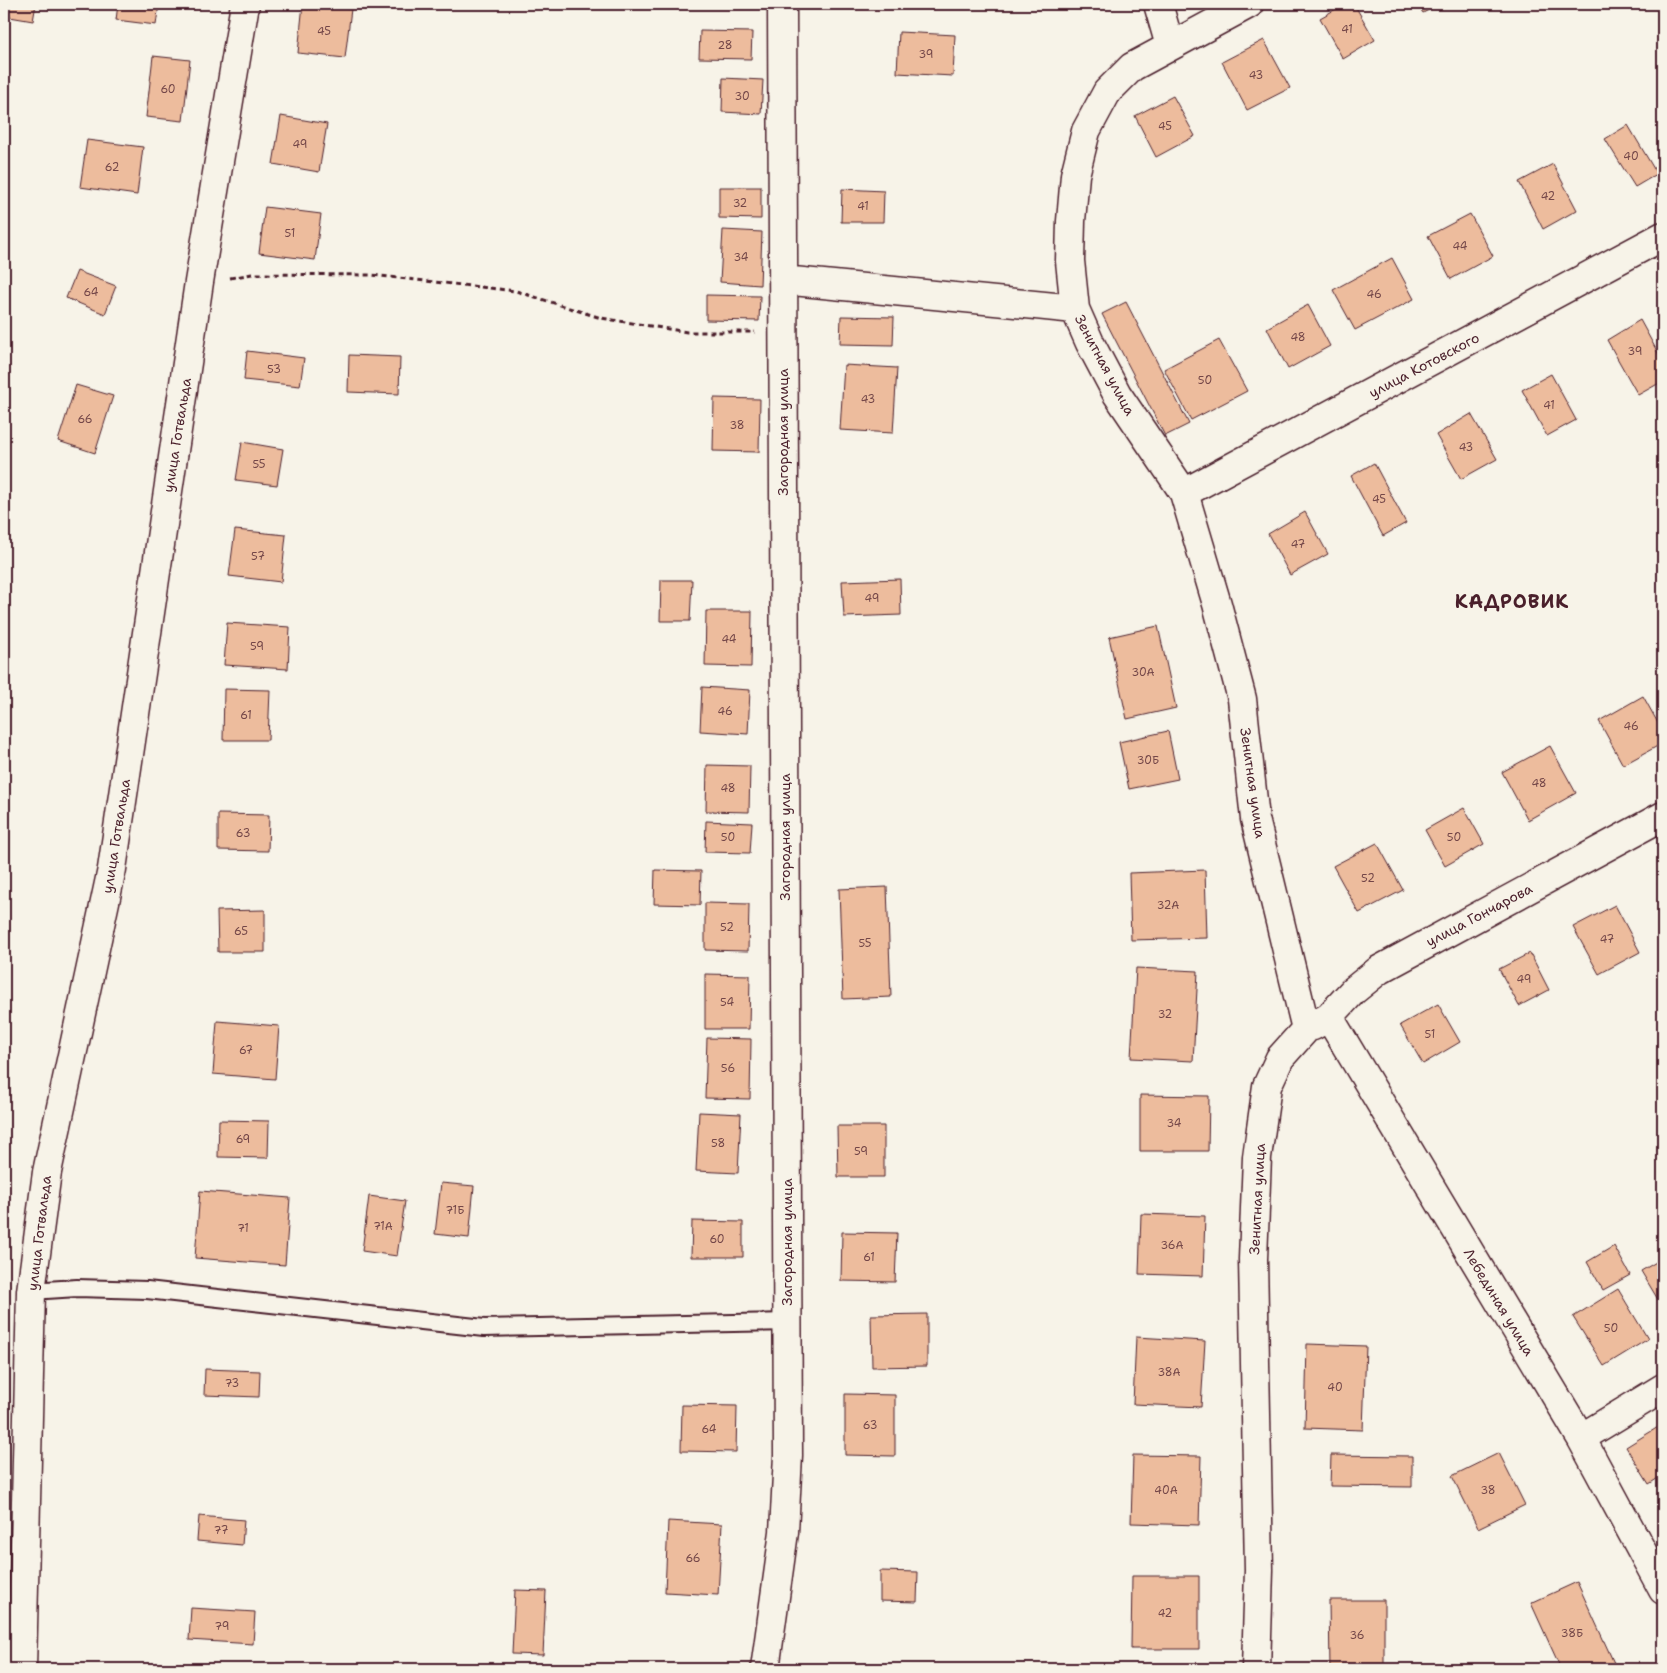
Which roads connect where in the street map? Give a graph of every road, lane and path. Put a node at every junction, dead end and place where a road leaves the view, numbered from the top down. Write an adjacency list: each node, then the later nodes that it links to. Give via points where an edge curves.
1 (245, 4): 8 (street, улица Готвальда)
2 (782, 4): 7 (street, Загородная улица)
3 (1158, 4): 5 (street)
4 (1249, 4): 5 (street, Зенитная улица)
5 (1170, 46): 9 (street, Зенитная улица, via 1132,67 1107,92 1086,130 1075,175 1071,221 1070,261)
6 (1663, 236): 11 (street, улица Котовского)
7 (783, 280): 9 (street); 10 (street, Загородная улица)
8 (200, 282): 10 (path, via 252,274 372,275 516,291 601,318 687,332); 14 (street, улица Готвальда, via 112,869 47,1172)
9 (1076, 309): 11 (street, Зенитная улица, via 1117,394)
10 (783, 331): 15 (street, Загородная улица)
11 (1184, 494): 13 (street, Зенитная улица, via 1218,604 1242,699 1255,819)
12 (1663, 816): 13 (street, улица Гончарова, via 1378,970)
13 (1318, 1023): 17 (street, Лебединая улица); 21 (street, Зенитная улица, via 1280,1058 1267,1086 1257,1157 1253,1259 1258,1570)
14 (31, 1291): 15 (lane, via 77,1288 147,1290 484,1328); 19 (street, улица Готвальда)
15 (788, 1322): 20 (street, Загородная улица, via 788,1455 784,1532)
16 (1663, 1388): 17 (street)
17 (1581, 1438): 18 (street, Лебединая улица)
18 (1663, 1590)
19 (22, 1669)
20 (765, 1669)
21 (1256, 1669)

